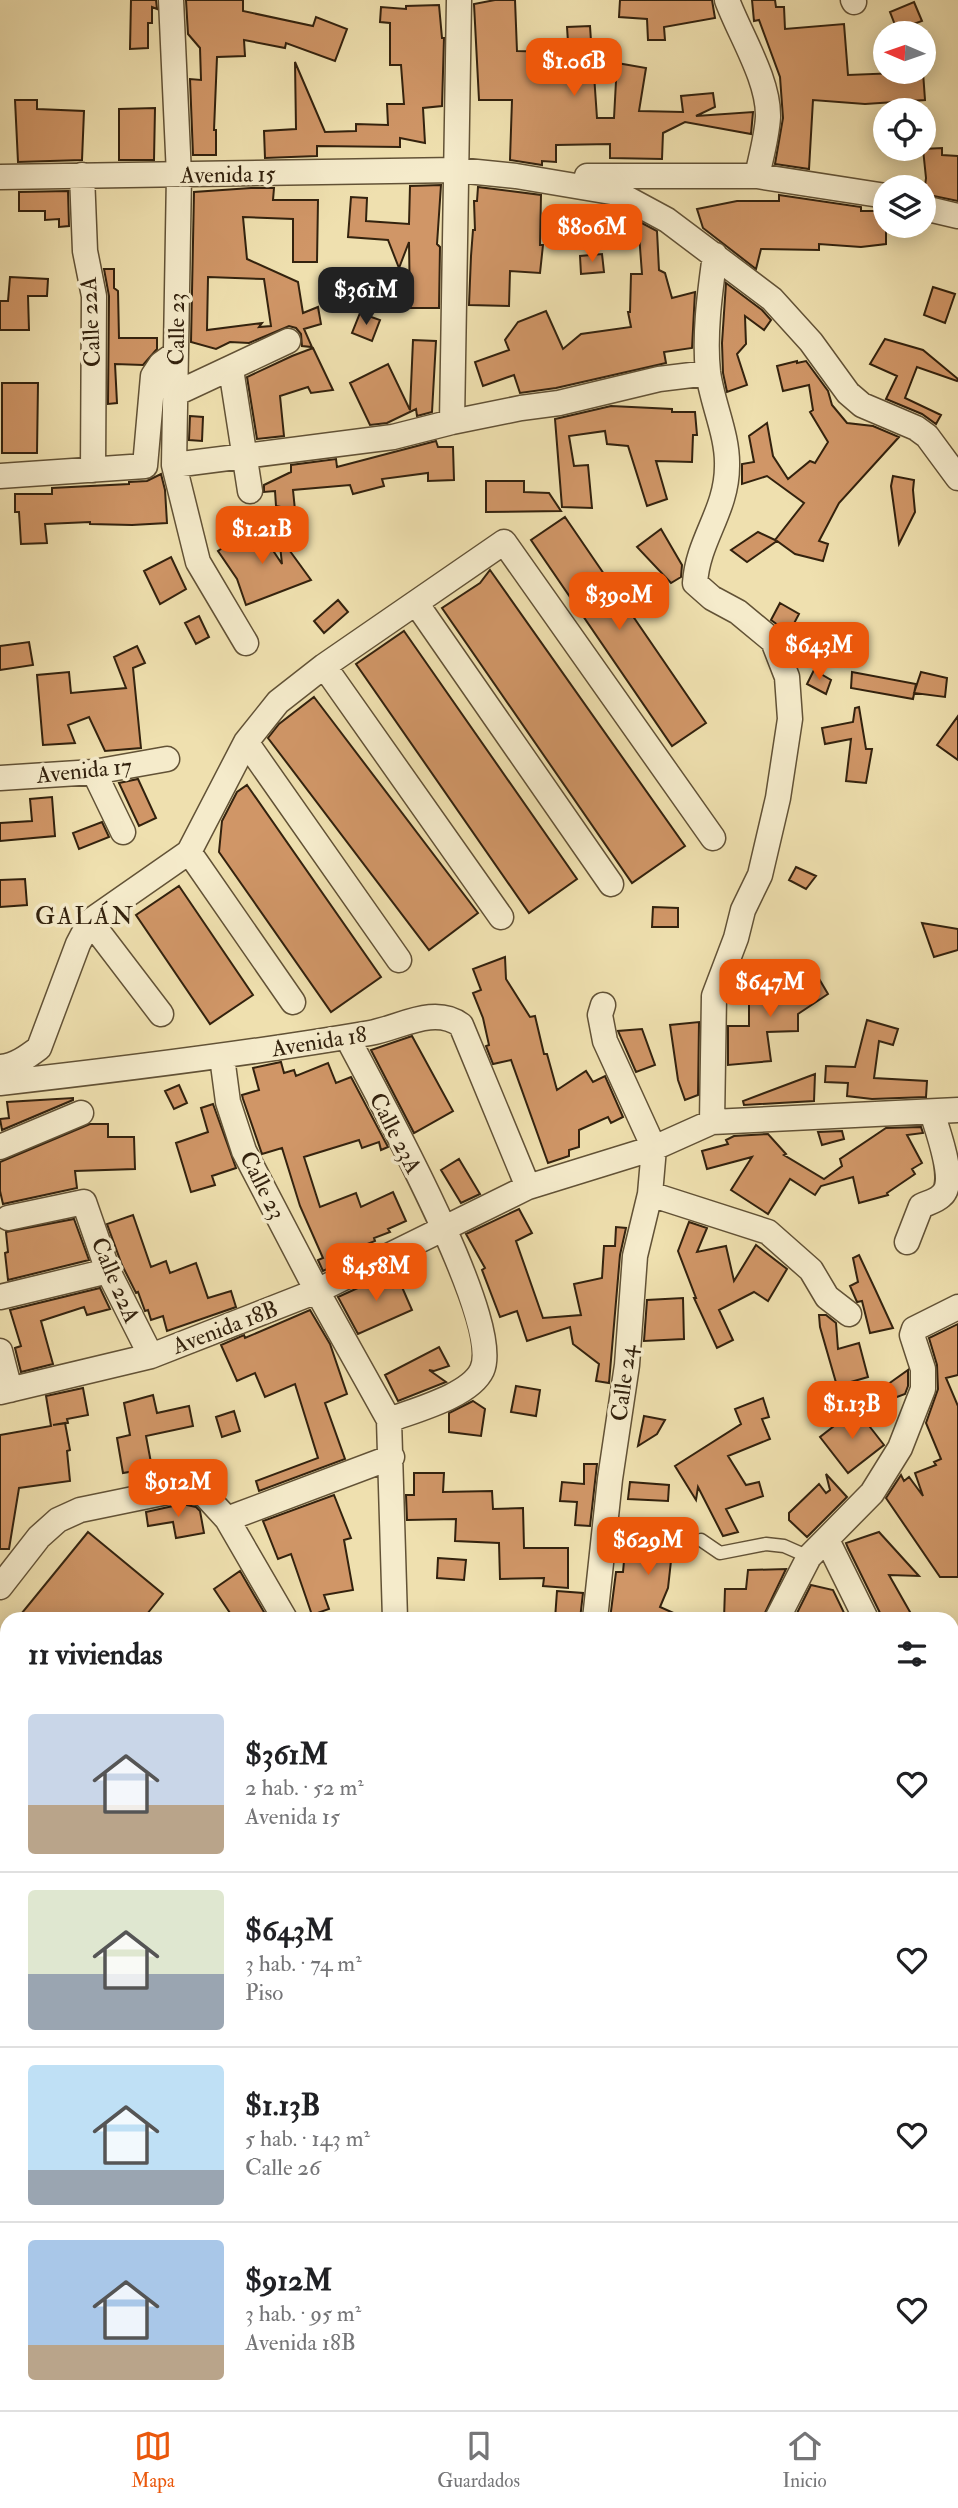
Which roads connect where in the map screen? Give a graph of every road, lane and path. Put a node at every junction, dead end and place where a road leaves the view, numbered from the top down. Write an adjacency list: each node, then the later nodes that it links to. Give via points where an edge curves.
1 (171, 0): 5 (street, Calle 23)
2 (459, 0): 4 (street)
3 (727, 0): 8 (street, via 761,77 768,116)
4 (457, 170): 5 (street, Avenida 15); 7 (street, Avenida 15); 19 (street)
5 (179, 174): 6 (street, Avenida 15); 15 (street, Calle 23)
6 (82, 176): 9 (street, Avenida 15); 22 (street, Calle 22A, via 85,251 94,296)
7 (516, 176): 8 (street); 13 (street, via 617,193 667,220)
8 (757, 176): 10 (street)
9 (0, 177)
10 (873, 194)
11 (936, 211): 12 (street)
12 (958, 216)
13 (715, 255): 17 (street); 24 (street, via 772,299 848,393 862,405 916,428)
14 (288, 341): 16 (street)
15 (175, 354): 18 (street, Calle 23); 22 (street, via 153,376 145,466)
16 (231, 369): 18 (street); 20 (street)
17 (708, 373): 19 (street); 50 (street, via 727,462 726,489 696,563 695,583 773,641 787,677 790,719 760,874 714,996)
18 (177, 393): 21 (street, Calle 23)
19 (452, 422): 20 (street, via 393,438)
20 (244, 456): 21 (street); 25 (street)
21 (174, 465): 27 (street, Calle 23, via 198,562)
22 (93, 470): 23 (street)
23 (0, 476)
24 (958, 478)
25 (250, 491)
26 (416, 603): 28 (street); 34 (street, via 504,542); 36 (street)
27 (246, 643)
28 (324, 666): 29 (street, via 278,702); 37 (street)
29 (246, 742): 35 (street); 39 (street)
30 (167, 760): 31 (street, Avenida 17)
31 (94, 772): 32 (street, Avenida 17); 33 (street)
32 (0, 778)
33 (123, 832)
34 (713, 838)
35 (189, 852): 38 (street); 40 (street)
36 (611, 884)
37 (501, 917)
38 (90, 921): 42 (street); 45 (street, via 39,1048)
39 (399, 960)
40 (293, 1002)
41 (603, 1005): 52 (street, via 600,1015 605,1041)
42 (161, 1014)
43 (347, 1037): 44 (street, Avenida 18); 54 (street, Avenida 18, via 434,1016 461,1025); 57 (street, Calle 23A)
44 (222, 1057): 46 (street, Avenida 18); 60 (street, Calle 23, via 228,1102 244,1152)
45 (0, 1067)
46 (0, 1083)
47 (958, 1110): 48 (street)
48 (932, 1112): 50 (street); 53 (street)
49 (81, 1113): 51 (street)
50 (712, 1122): 52 (street, Avenida 18B)
51 (0, 1147)
52 (654, 1148): 54 (street, Avenida 18B); 55 (street, Calle 24)
53 (952, 1158): 58 (street, via 943,1196 921,1206)
54 (528, 1187): 57 (street, Avenida 18B)
55 (650, 1194): 63 (street, via 768,1232 811,1270 827,1297); 75 (street, Calle 24, via 635,1256 627,1365)
56 (8, 1218): 59 (street, Calle 22A, via 85,1202)
57 (445, 1228): 60 (street, Avenida 18B); 67 (street, via 484,1340 483,1367 475,1381 450,1396)
58 (906, 1242)
59 (108, 1271): 61 (street); 65 (street, Calle 22A)
60 (317, 1291): 65 (street, Avenida 18B); 67 (street, Calle 23)
61 (0, 1297)
62 (958, 1307): 71 (street, via 914,1329 923,1390 900,1448 872,1493)
63 (849, 1314)
64 (0, 1350): 66 (street)
65 (150, 1356): 66 (street, Avenida 18B)
66 (5, 1391)
67 (389, 1420): 68 (street, Calle 23)
68 (392, 1457): 69 (street); 74 (street)
69 (227, 1519): 72 (street, via 204,1494 182,1489 80,1510 39,1536); 73 (street)
70 (701, 1540): 71 (lane, via 720,1553 766,1544)
71 (818, 1548): 76 (street); 77 (street)
72 (0, 1587)
73 (281, 1612)
74 (396, 1612)
75 (596, 1612)
76 (781, 1612)
77 (861, 1612)

